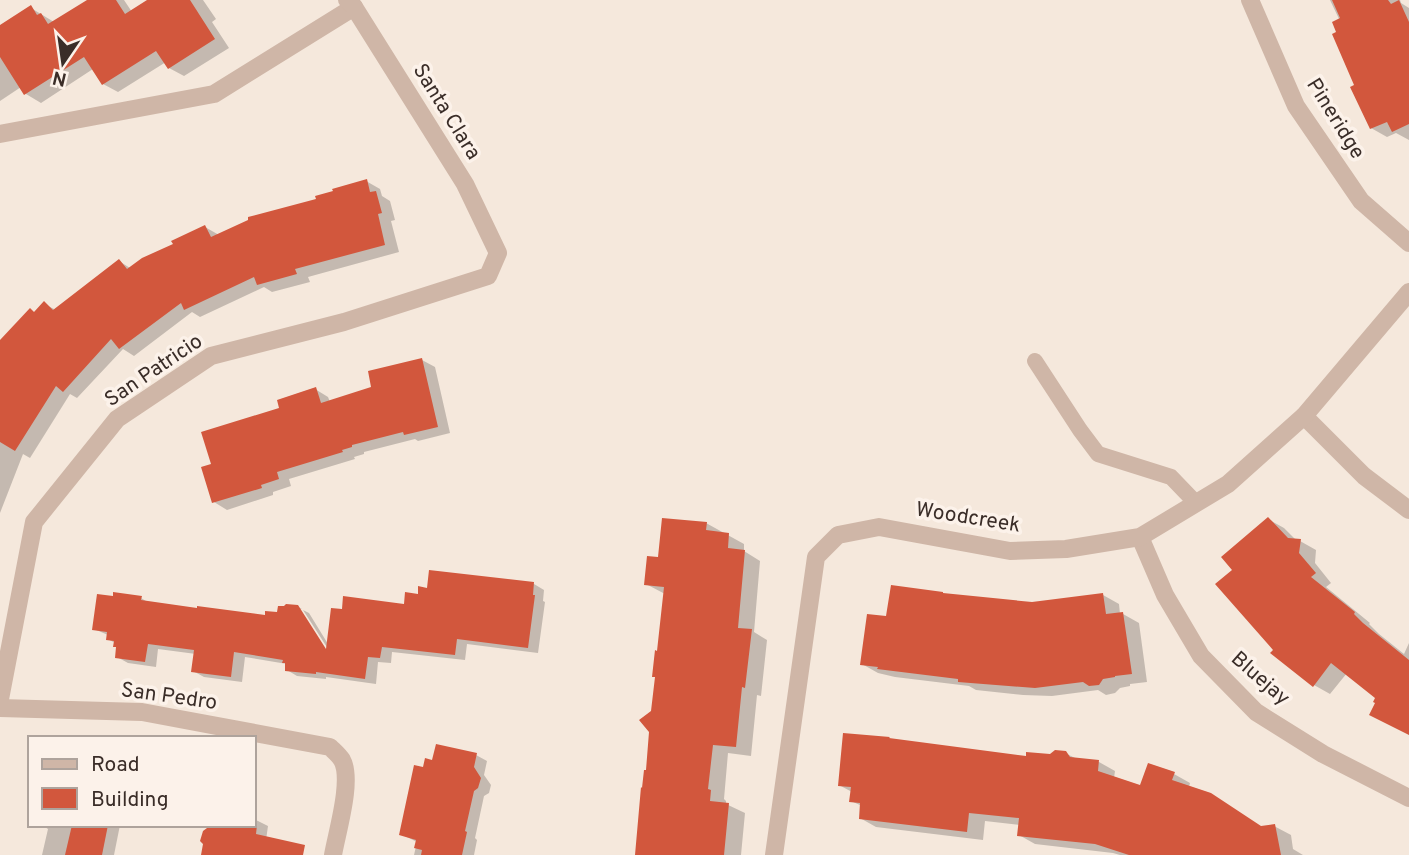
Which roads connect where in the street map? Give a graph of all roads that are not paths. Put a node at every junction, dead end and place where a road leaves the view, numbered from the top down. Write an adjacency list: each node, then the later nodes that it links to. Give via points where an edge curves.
1 (1250, 0): 4 (street, Pineridge, via 1296,106 1361,201)
2 (350, 4): 3 (street, via 214,94); 5 (street, Santa Clara, via 465,184)
3 (0, 134)
4 (1409, 243)
5 (498, 253): 12 (street, San Patricio, via 488,276 344,322 211,356 117,419 34,522)
6 (1409, 292): 8 (street, Woodcreek)
7 (1035, 360): 9 (lane, via 1098,454 1171,477)
8 (1304, 416): 9 (street, Woodcreek, via 1228,484); 10 (street, via 1364,477)
9 (1196, 503): 11 (street, Woodcreek)
10 (1409, 510)
11 (1140, 537): 14 (street, Bluejay, via 1165,595 1201,656 1256,712 1323,754); 16 (street, Woodcreek, via 1066,549 1010,551 879,527 838,535 816,557)
12 (0, 699)
13 (0, 708): 15 (street, San Pedro, via 142,712 330,747 342,760 346,775)
14 (1409, 798)
15 (333, 855)
16 (774, 855)

